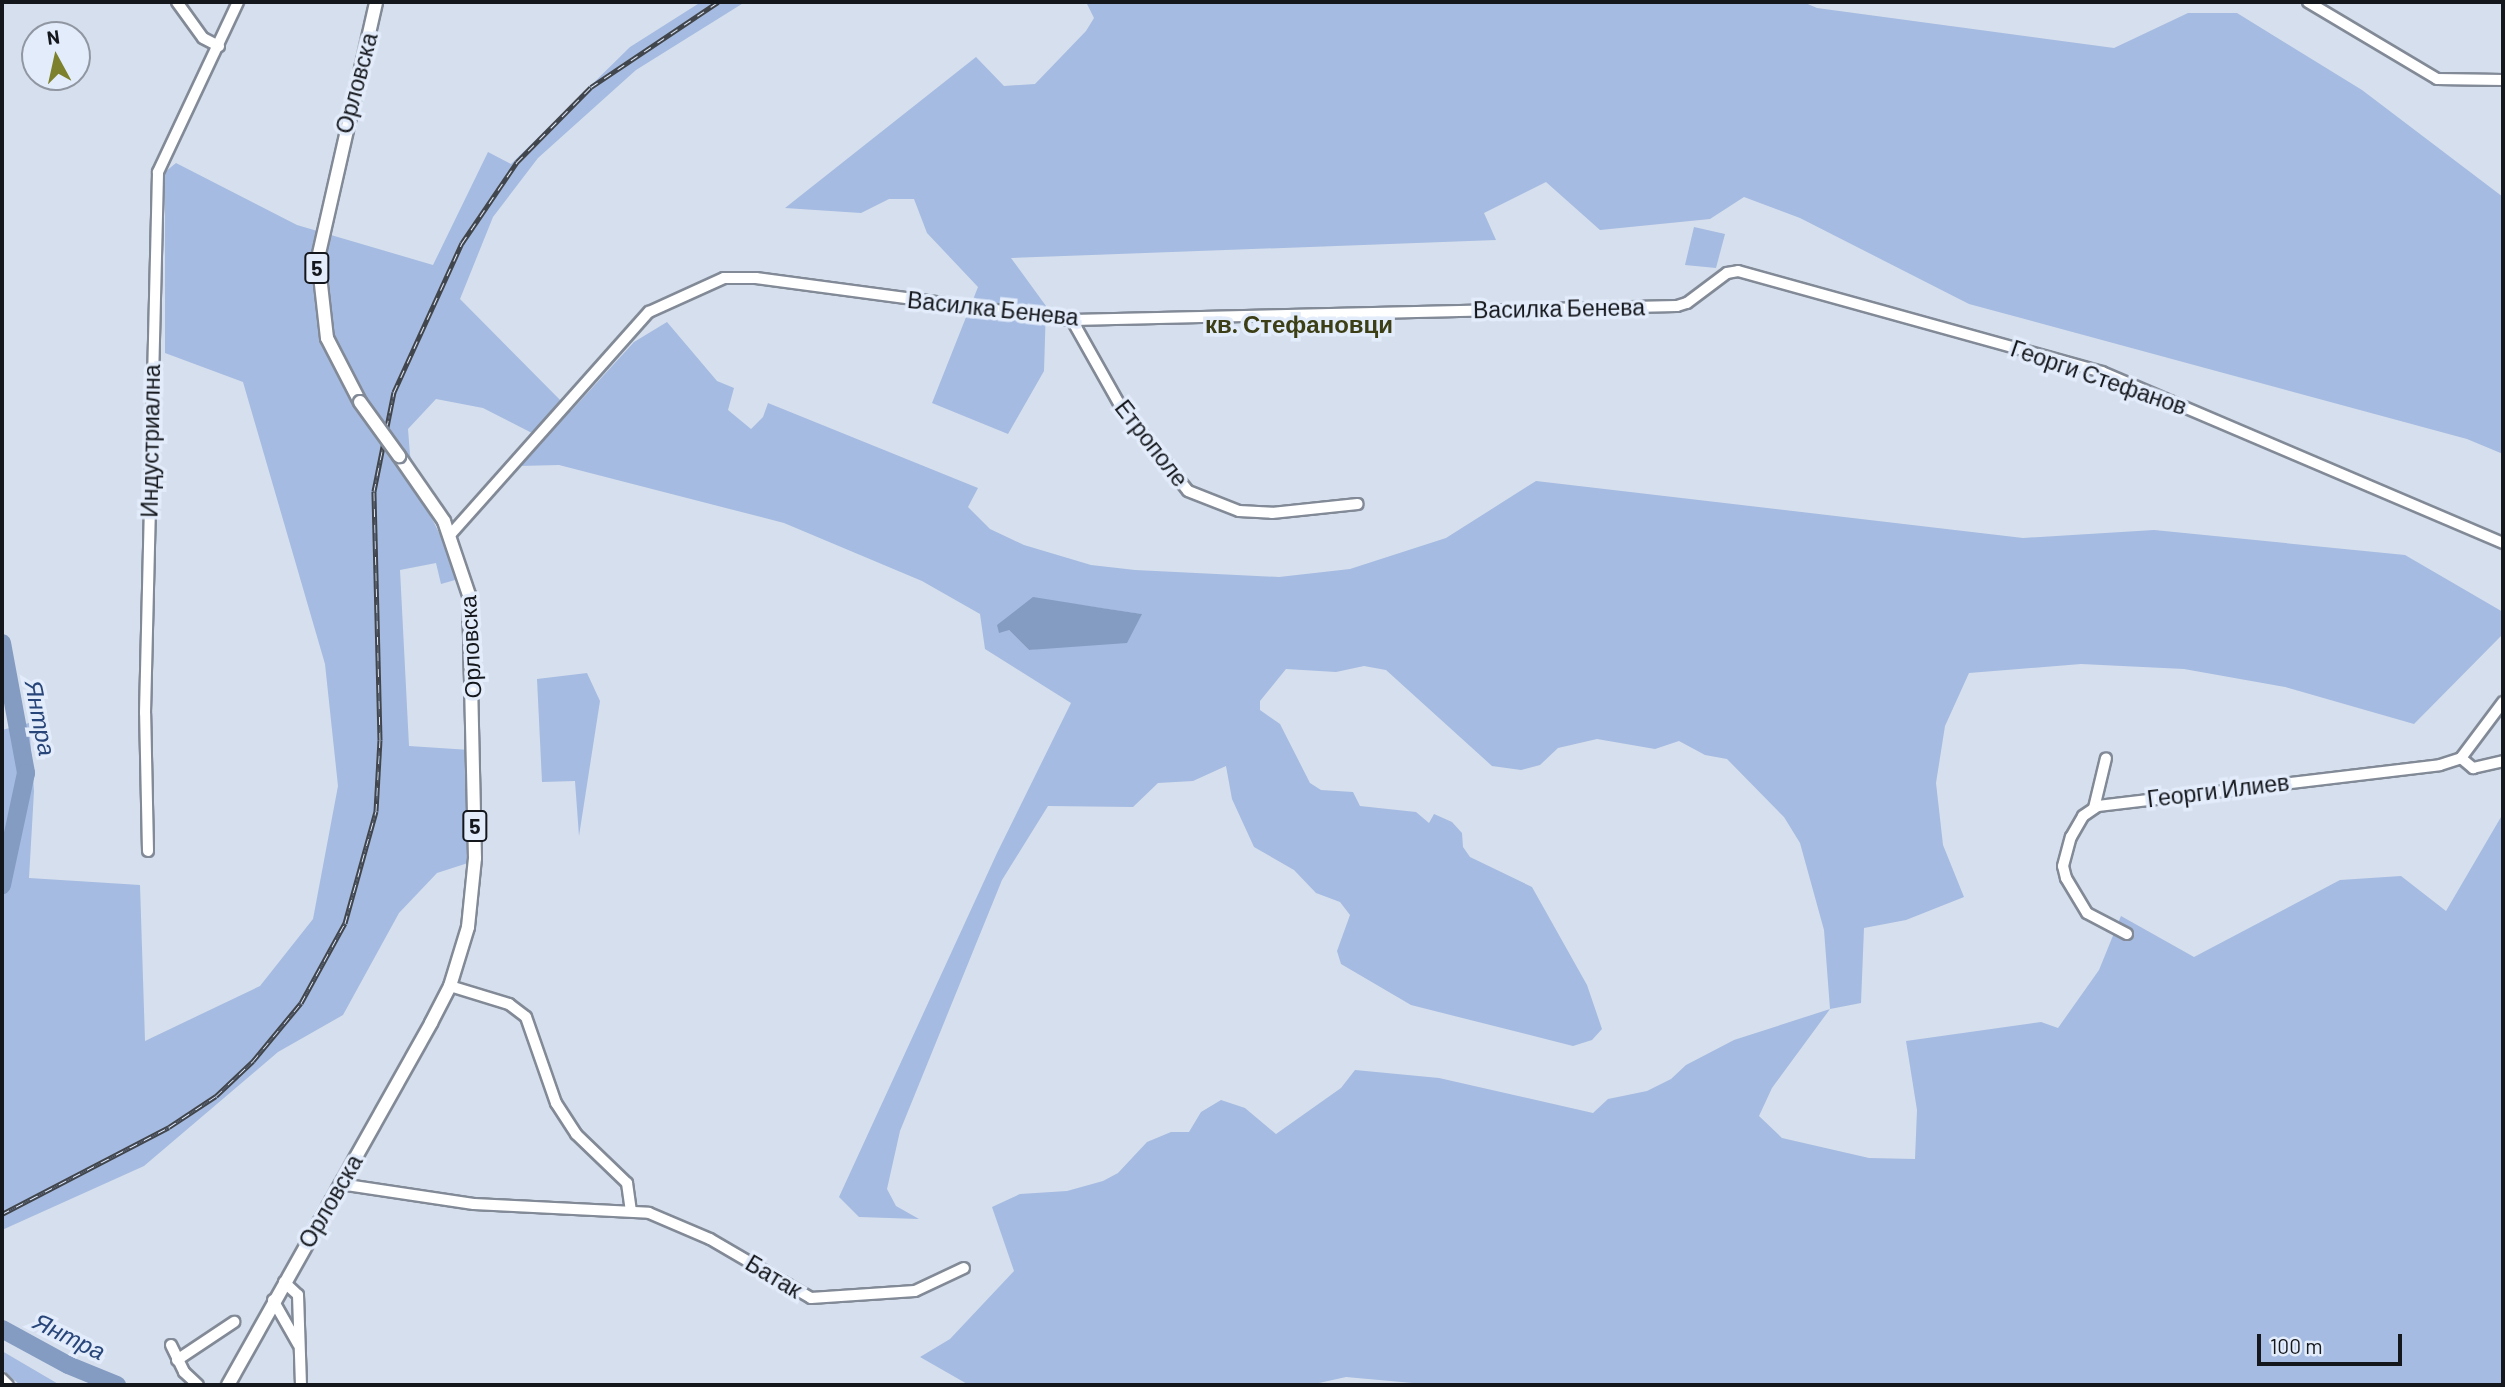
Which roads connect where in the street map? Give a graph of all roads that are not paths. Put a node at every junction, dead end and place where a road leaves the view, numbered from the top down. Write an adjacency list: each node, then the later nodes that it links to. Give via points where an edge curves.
1 (177, 2): 6 (street, via 204,38)
2 (238, 2): 6 (street, Индустриална)
3 (382, 2): 5 (main road, Орловска / 5)
4 (2308, 2): 7 (street, via 2437,79)
5 (375, 7): 11 (main road, Орловска / 5, bridge, via 317,258 327,338 360,402)
6 (219, 46): 18 (street, Индустриална, via 158,172 145,713)
7 (2503, 80)
8 (1687, 303): 9 (street, Василка Бенева); 12 (street, Георги Стефанов, via 1727,273 1757,273 2077,364)
9 (1072, 320): 10 (street, Етрополе, via 1112,390 1174,477 1196,496 1239,511 1272,513); 11 (street, Василка Бенева, via 757,278 712,281 649,312 631,329)
10 (1358, 504)
11 (450, 535): 20 (main road, Орловска / 5, via 466,580 472,621 475,824 471,910)
12 (2503, 543)
13 (2503, 702): 15 (street)
14 (2106, 758): 17 (street)
15 (2461, 758): 16 (street, Георги Илиев, via 2473,768); 17 (street, Георги Илиев, via 2440,765)
16 (2503, 761)
17 (2094, 808): 19 (street, via 2083,816 2071,837 2063,866 2066,878 2087,914)
18 (148, 851)
19 (2127, 934)
20 (450, 986): 21 (main road, Орловска / 5); 22 (street, via 509,1004 526,1017 556,1103 576,1134 627,1183)
21 (340, 1184): 22 (street, Батак, via 474,1204); 24 (main road, Орловска / 5)
22 (631, 1211): 23 (street, Батак, via 674,1221 811,1298 915,1291)
23 (964, 1268)
24 (284, 1282): 25 (main road, Орловска / 5); 28 (street, via 298,1295)
25 (273, 1300): 28 (street, via 282,1309); 31 (main road, 5)
26 (234, 1322): 29 (street)
27 (171, 1345): 29 (street)
28 (299, 1348): 34 (street)
29 (177, 1360): 33 (street)
30 (2, 1379): 32 (street)
31 (228, 1384)
32 (8, 1385)
33 (198, 1385)
34 (301, 1385)

